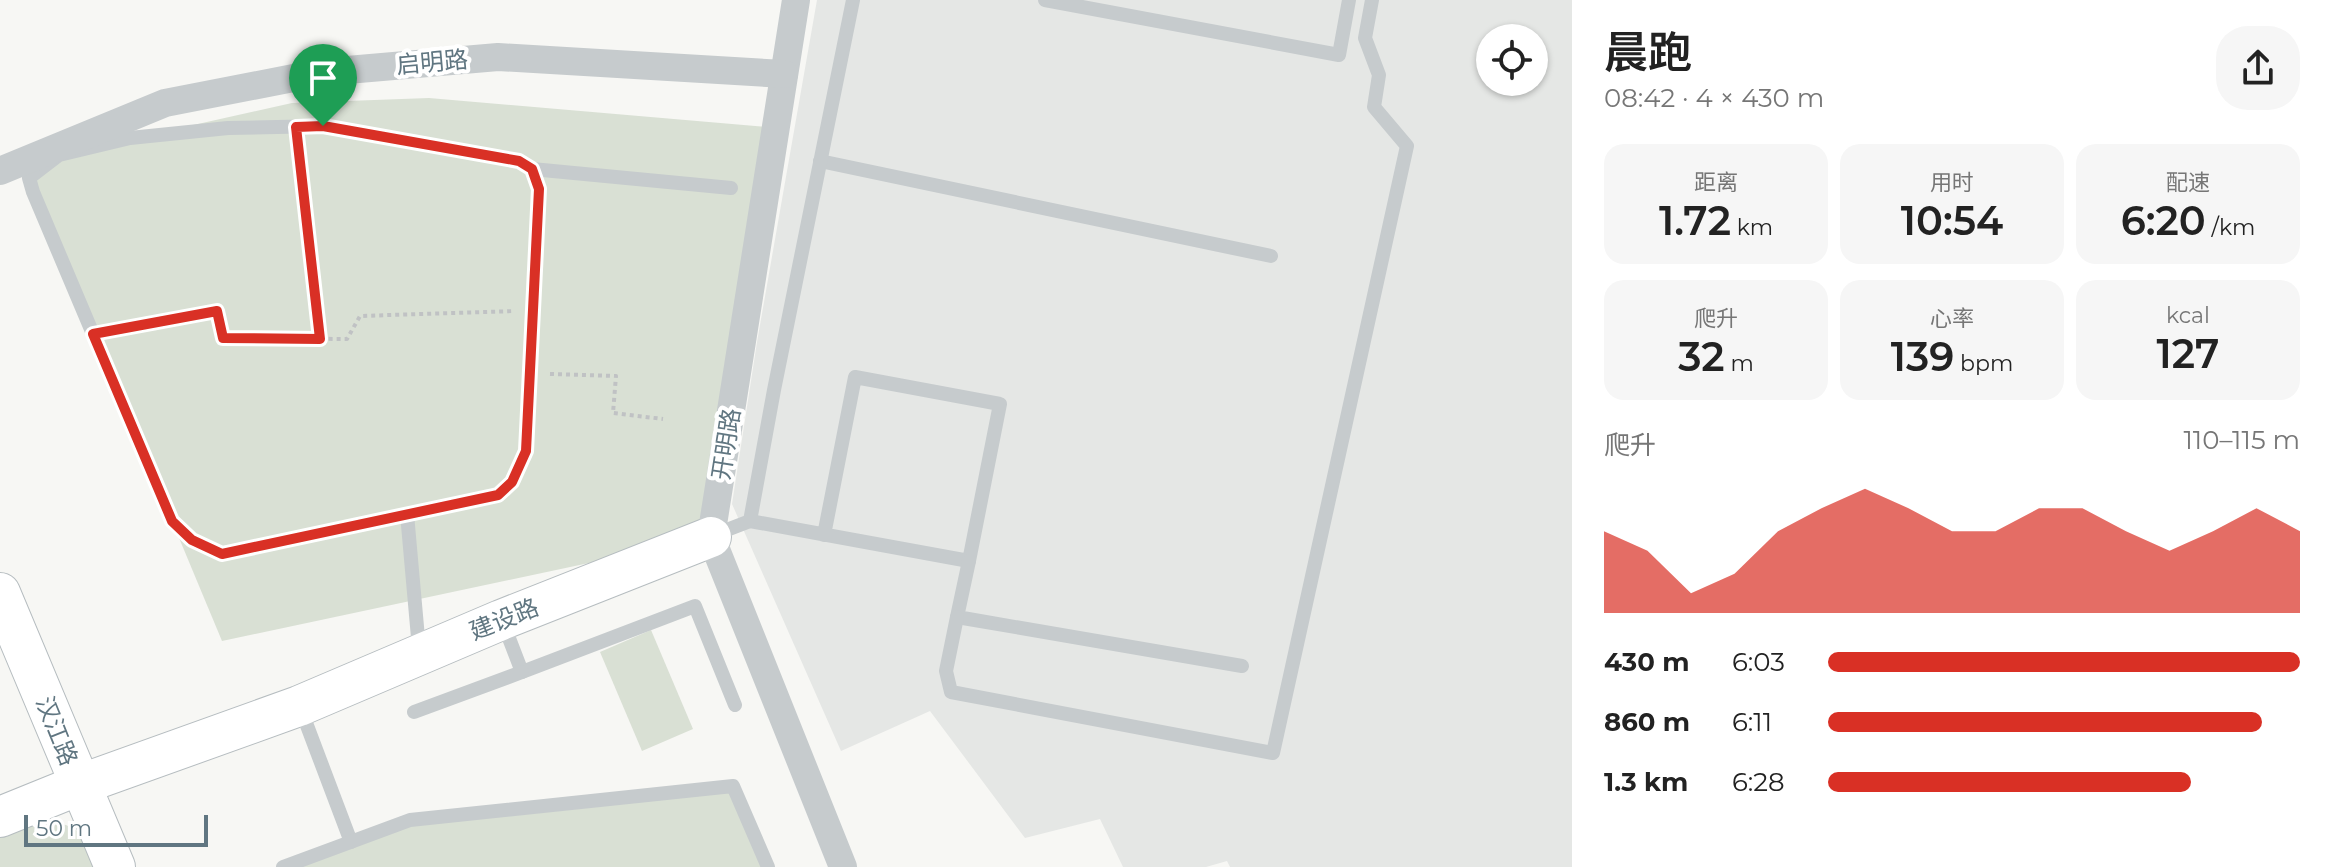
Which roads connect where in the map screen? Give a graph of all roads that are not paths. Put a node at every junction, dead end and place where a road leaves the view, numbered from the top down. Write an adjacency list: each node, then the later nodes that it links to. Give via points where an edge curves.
1 (796, 0): 6 (street, 开明路)
2 (853, 0): 7 (lane)
3 (1045, 0): 4 (lane, via 1339,55)
4 (1349, 0)
5 (1372, 0): 18 (lane, via 1365,38 1379,75 1374,107 1407,146 1273,753 951,692 946,671)
6 (784, 74): 9 (street, 启明路, via 498,57 324,72 165,103); 15 (street, 开明路)
7 (820, 161): 11 (lane); 13 (lane)
8 (532, 169): 10 (lane); 12 (lane, via 539,189 526,451 512,482 498,495); 12 (lane, via 519,161 323,126 130,138 59,155 29,178 172,521 192,540 222,554)
9 (0, 171)
10 (731, 188)
11 (1271, 256)
12 (407, 514): 20 (lane)
13 (750, 521): 14 (lane); 15 (lane)
14 (824, 535): 16 (lane); 16 (lane, via 855,377 1000,404)
15 (711, 537): 19 (street, 建设路); 32 (street)
16 (969, 561): 18 (lane)
17 (0, 593): 26 (street, 汉江路)
18 (957, 617): 21 (lane)
19 (501, 620): 20 (street, 建设路); 22 (lane)
20 (420, 654): 24 (street, 建设路)
21 (1242, 666)
22 (522, 672): 23 (lane, via 695,606); 25 (lane)
23 (735, 705)
24 (299, 706): 26 (street, 建设路); 28 (lane)
25 (414, 712)
26 (79, 785): 27 (street); 29 (street, 汉江路)
27 (0, 817)
28 (351, 842): 30 (lane); 31 (lane, via 410,820 733,786)
29 (115, 867)
30 (283, 867)
31 (768, 867)
32 (843, 867)

